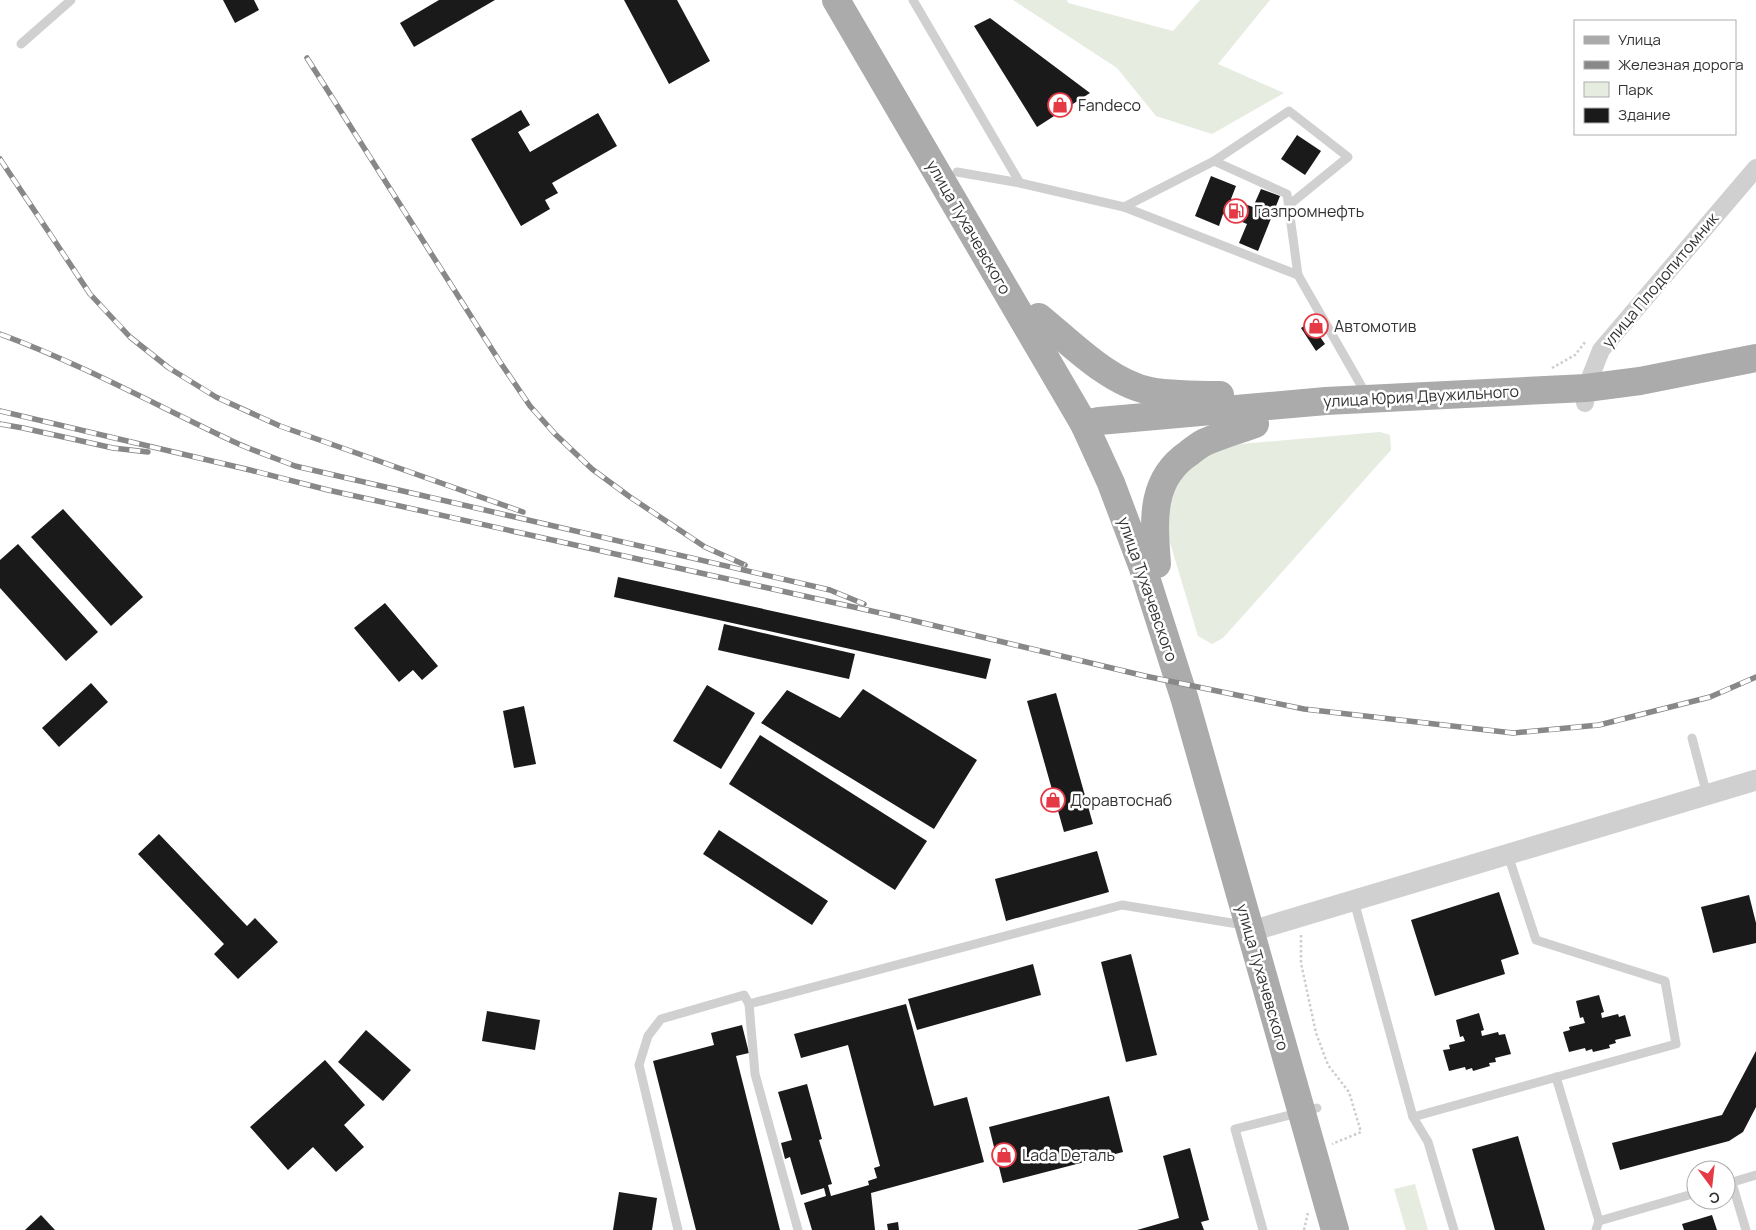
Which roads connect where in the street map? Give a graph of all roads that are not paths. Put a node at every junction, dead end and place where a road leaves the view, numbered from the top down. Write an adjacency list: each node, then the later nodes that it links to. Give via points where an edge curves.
1 (70, 0): 5 (lane)
2 (836, 0): 20 (main road, улица Тухачевского)
3 (854, 0): 8 (main road, улица Тухачевского)
4 (913, 0): 9 (lane)
5 (22, 44)
6 (1214, 161): 10 (lane, via 1287,194); 10 (lane, via 1289,111 1348,157); 11 (lane)
7 (1756, 168): 16 (street, улица Плодопитомник, via 1601,350)
8 (957, 172): 9 (lane); 13 (main road, улица Тухачевского)
9 (1020, 183): 11 (lane)
10 (1289, 205): 12 (lane)
11 (1124, 207): 12 (lane)
12 (1298, 275): 17 (lane)
13 (1039, 317): 18 (main road, via 1103,369 1149,391 1186,395 1259,394); 20 (main road, улица Тухачевского)
14 (1756, 358): 16 (main road, улица Юрия Двужильного)
15 (1756, 374): 16 (main road, улица Юрия Двужильного, via 1643,396)
16 (1585, 395): 17 (main road, улица Юрия Двужильного); 19 (main road, улица Юрия Двужильного)
17 (1369, 399): 18 (main road, улица Юрия Двужильного)
18 (1326, 401): 20 (main road, улица Юрия Двужильного)
19 (1255, 424): 20 (main road, улица Юрия Двужильного); 21 (main road, via 1202,443 1170,470 1158,491 1154,525)
20 (1096, 431): 21 (main road, улица Тухачевского); 27 (main road, улица Тухачевского, via 1111,483 1152,594)
21 (1157, 564): 27 (main road, улица Тухачевского, via 1200,704)
22 (1692, 738): 24 (lane)
23 (1756, 780): 24 (street)
24 (1707, 795): 25 (street)
25 (1508, 855): 26 (street); 29 (lane, via 1536,940 1665,981 1676,1044)
26 (1354, 901): 27 (street); 31 (lane)
27 (1257, 927): 28 (lane, via 1122,905); 30 (main road, улица Тухачевского)
28 (749, 1004): 37 (lane, via 744,995 662,1019 648,1036 640,1064); 38 (lane, via 755,1074)
29 (1556, 1077): 31 (lane); 36 (lane)
30 (1310, 1110): 39 (lane, via 1235,1129); 40 (main road, улица Тухачевского); 41 (main road, улица Тухачевского, via 1328,1146)
31 (1413, 1117): 42 (lane, via 1428,1142)
32 (1756, 1176): 33 (lane)
33 (1736, 1182)
34 (1686, 1196): 36 (lane)
35 (1736, 1203): 44 (lane)
36 (1599, 1221): 43 (lane)
37 (678, 1230)
38 (798, 1230)
39 (1263, 1230)
40 (1335, 1230)
41 (1352, 1230)
42 (1454, 1230)
43 (1596, 1230)
44 (1746, 1230)

